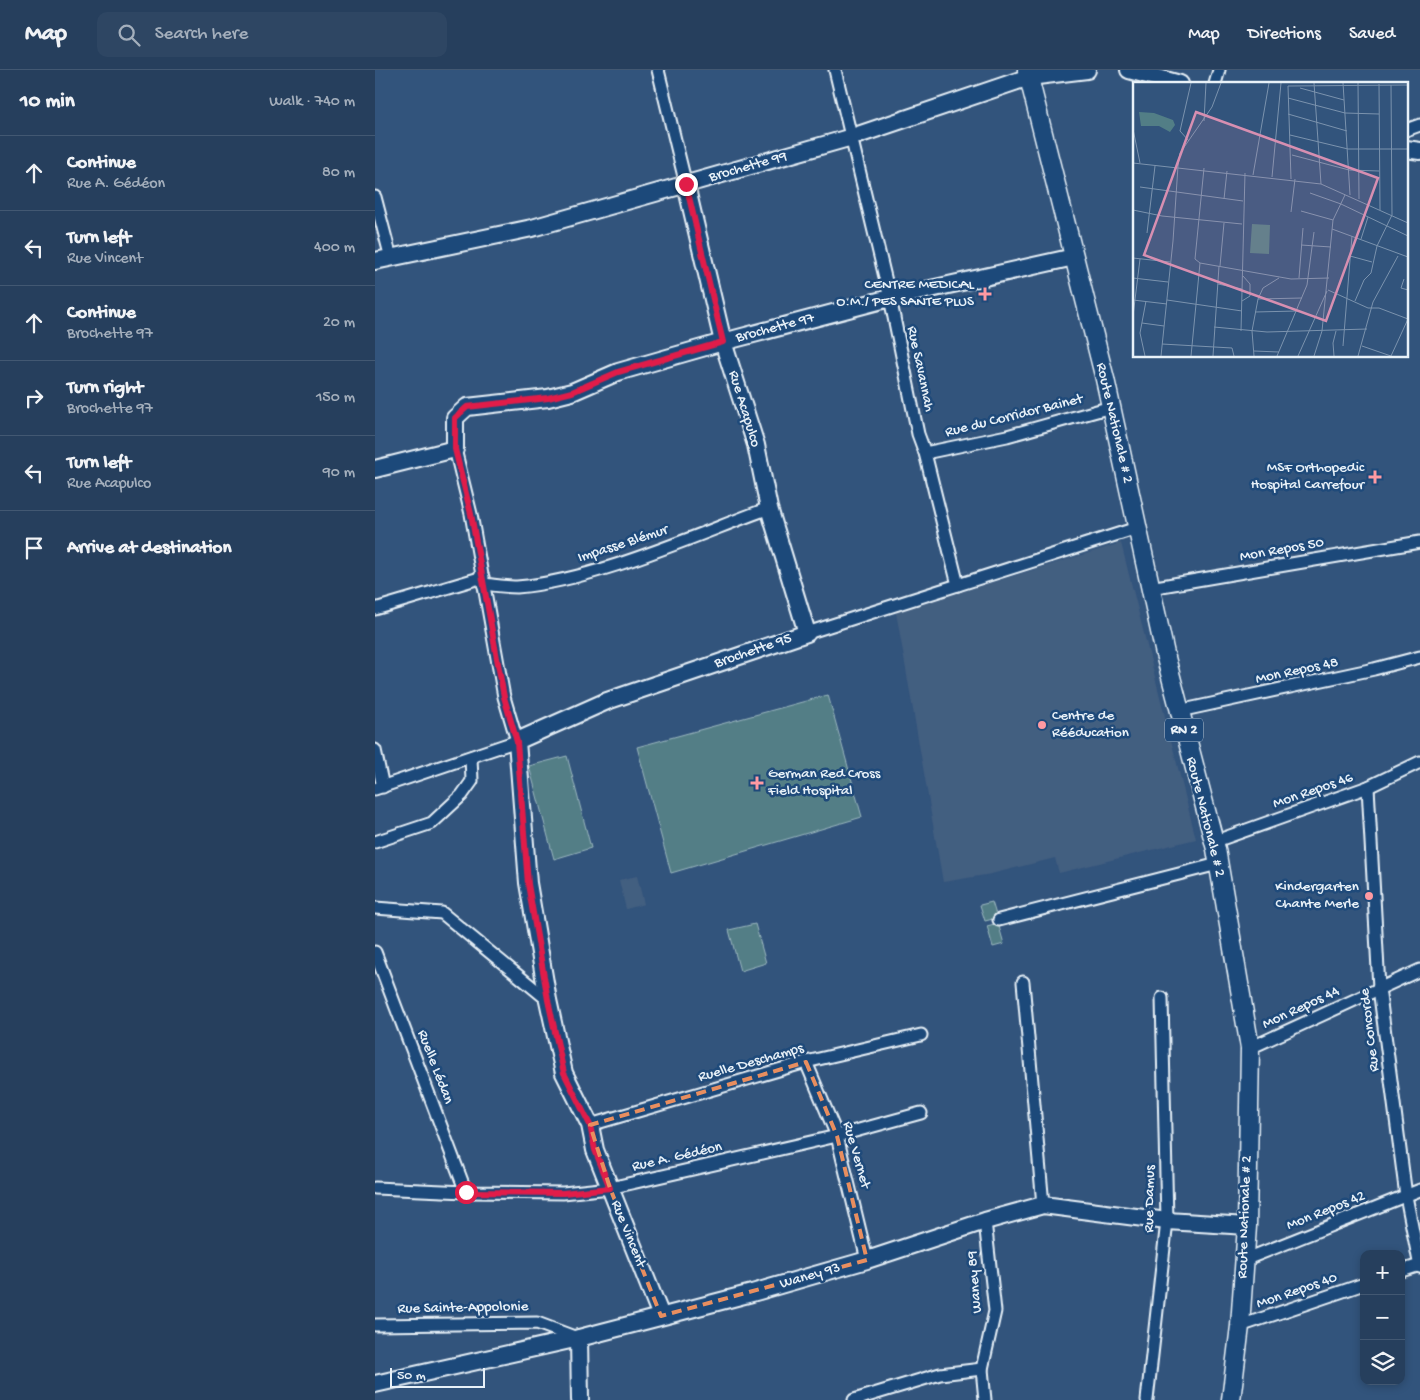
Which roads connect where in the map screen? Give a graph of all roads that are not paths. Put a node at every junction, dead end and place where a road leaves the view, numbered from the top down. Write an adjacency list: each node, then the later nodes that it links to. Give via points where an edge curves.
1 (658, 70): 12 (street)
2 (835, 70): 9 (street, Rue Savannah)
3 (1087, 70): 5 (street, Brochette 99)
4 (1129, 70): 6 (street)
5 (1028, 74): 9 (street, Brochette 99); 15 (main road, Route Nationale # 2 / RN 2)
6 (1173, 82)
7 (1420, 125): 8 (street)
8 (1407, 130)
9 (852, 137): 12 (street, Brochette 99); 17 (street, Rue Savannah)
10 (1407, 149): 11 (street)
11 (1420, 151)
12 (686, 184): 14 (street, Brochette 99, via 532,228); 18 (street, Rue Acapulco)
13 (375, 197): 14 (street)
14 (391, 258): 16 (street, Brochette 99)
15 (1074, 258): 17 (street, Brochette 97); 19 (main road, Route Nationale # 2 / RN 2)
16 (375, 261)
17 (890, 298): 18 (street, Brochette 97); 21 (street, Rue Savannah, via 918,434)
18 (723, 342): 20 (street, Brochette 97, via 618,372 572,392 548,398 467,407 455,418); 23 (street, Rue Acapulco, via 756,445)
19 (1111, 407): 21 (street, Rue du Corridor Bainet, via 1007,436); 24 (main road, Route Nationale # 2 / RN 2)
20 (455, 449): 22 (street); 26 (street, Rue Vincent)
21 (925, 453): 27 (street, Rue Savannah)
22 (375, 469)
23 (769, 508): 26 (street, Impasse Blémur, via 576,575 515,587); 30 (street, Rue Acapulco)
24 (1137, 528): 27 (street, Brochette 95); 28 (main road, Route Nationale # 2 / RN 2)
25 (1420, 542): 28 (street, Mon Repos 50)
26 (483, 581): 29 (street); 33 (street, Rue Vincent, via 504,697)
27 (958, 585): 30 (street, Brochette 95)
28 (1150, 588): 32 (main road, Route Nationale # 2 / RN 2)
29 (375, 610)
30 (807, 633): 33 (street, Brochette 95, via 607,701)
31 (1420, 657): 32 (street, Mon Repos 48)
32 (1179, 712): 40 (main road, Route Nationale # 2 / RN 2)
33 (517, 742): 35 (street, Brochette 95); 49 (street, Rue Vincent, via 528,884)
34 (375, 750): 38 (street)
35 (471, 757): 38 (street, Brochette 95); 39 (street, via 472,781 432,823)
36 (1420, 762): 37 (street, Mon Repos 46)
37 (1369, 787): 40 (street, Mon Repos 46); 47 (street, Rue Concorde)
38 (379, 788)
39 (375, 842)
40 (1213, 842): 41 (main road, Route Nationale # 2 / RN 2)
41 (1218, 864): 43 (street); 51 (main road, Route Nationale # 2 / RN 2)
42 (375, 908): 49 (street, via 442,913)
43 (999, 920)
44 (375, 952): 59 (street, Ruelle Lédan)
45 (1420, 970): 47 (street, Mon Repos 44)
46 (1023, 982): 61 (street)
47 (1379, 988): 51 (street, Mon Repos 44); 60 (street, Rue Concorde)
48 (1161, 998): 63 (street, Rue Damus)
49 (548, 1000): 54 (street, Rue Vincent, via 564,1073)
50 (921, 1035): 52 (street, Ruelle Deschamps)
51 (1250, 1048): 64 (main road, Route Nationale # 2 / RN 2)
52 (806, 1062): 54 (street, Ruelle Deschamps); 55 (street, Rue Vernet)
53 (921, 1113): 55 (street, Rue A. Gédéon)
54 (590, 1125): 57 (street, Rue Vincent, via 595,1150)
55 (837, 1136): 57 (street, Rue A. Gédéon); 65 (street, Rue Vernet)
56 (375, 1188): 59 (street, Rue A. Gédéon)
57 (610, 1188): 59 (street, Rue A. Gédéon, via 563,1193); 70 (street, Rue Vincent)
58 (1420, 1190): 60 (street, Mon Repos 42)
59 (466, 1192)
60 (1406, 1196): 66 (street, Mon Repos 42); 67 (street, Rue Concorde)
61 (1043, 1205): 62 (street, Waney 93); 63 (street, Waney 93)
62 (985, 1220): 65 (street, Waney 93); 74 (street, Waney 89, via 995,1312)
63 (1167, 1221): 64 (street, Waney 93); 79 (street, Rue Damus)
64 (1247, 1226): 66 (main road, Route Nationale # 2 / RN 2)
65 (867, 1260): 70 (street, Waney 93)
66 (1244, 1260): 72 (main road, Route Nationale # 2 / RN 2)
67 (1420, 1265): 68 (street)
68 (1405, 1270)
69 (1360, 1285): 72 (street, Mon Repos 40)
70 (661, 1316): 73 (street, Waney 93)
71 (375, 1325): 73 (street, Rue Sainte-Appolonie, via 537,1323)
72 (1240, 1326): 80 (main road, Route Nationale # 2 / RN 2)
73 (579, 1338): 75 (street, Waney 93); 76 (street)
74 (982, 1369): 77 (street, via 940,1374); 78 (street, Waney 89)
75 (375, 1384)
76 (580, 1400)
77 (854, 1400)
78 (985, 1400)
79 (1147, 1400)
80 (1231, 1400)

